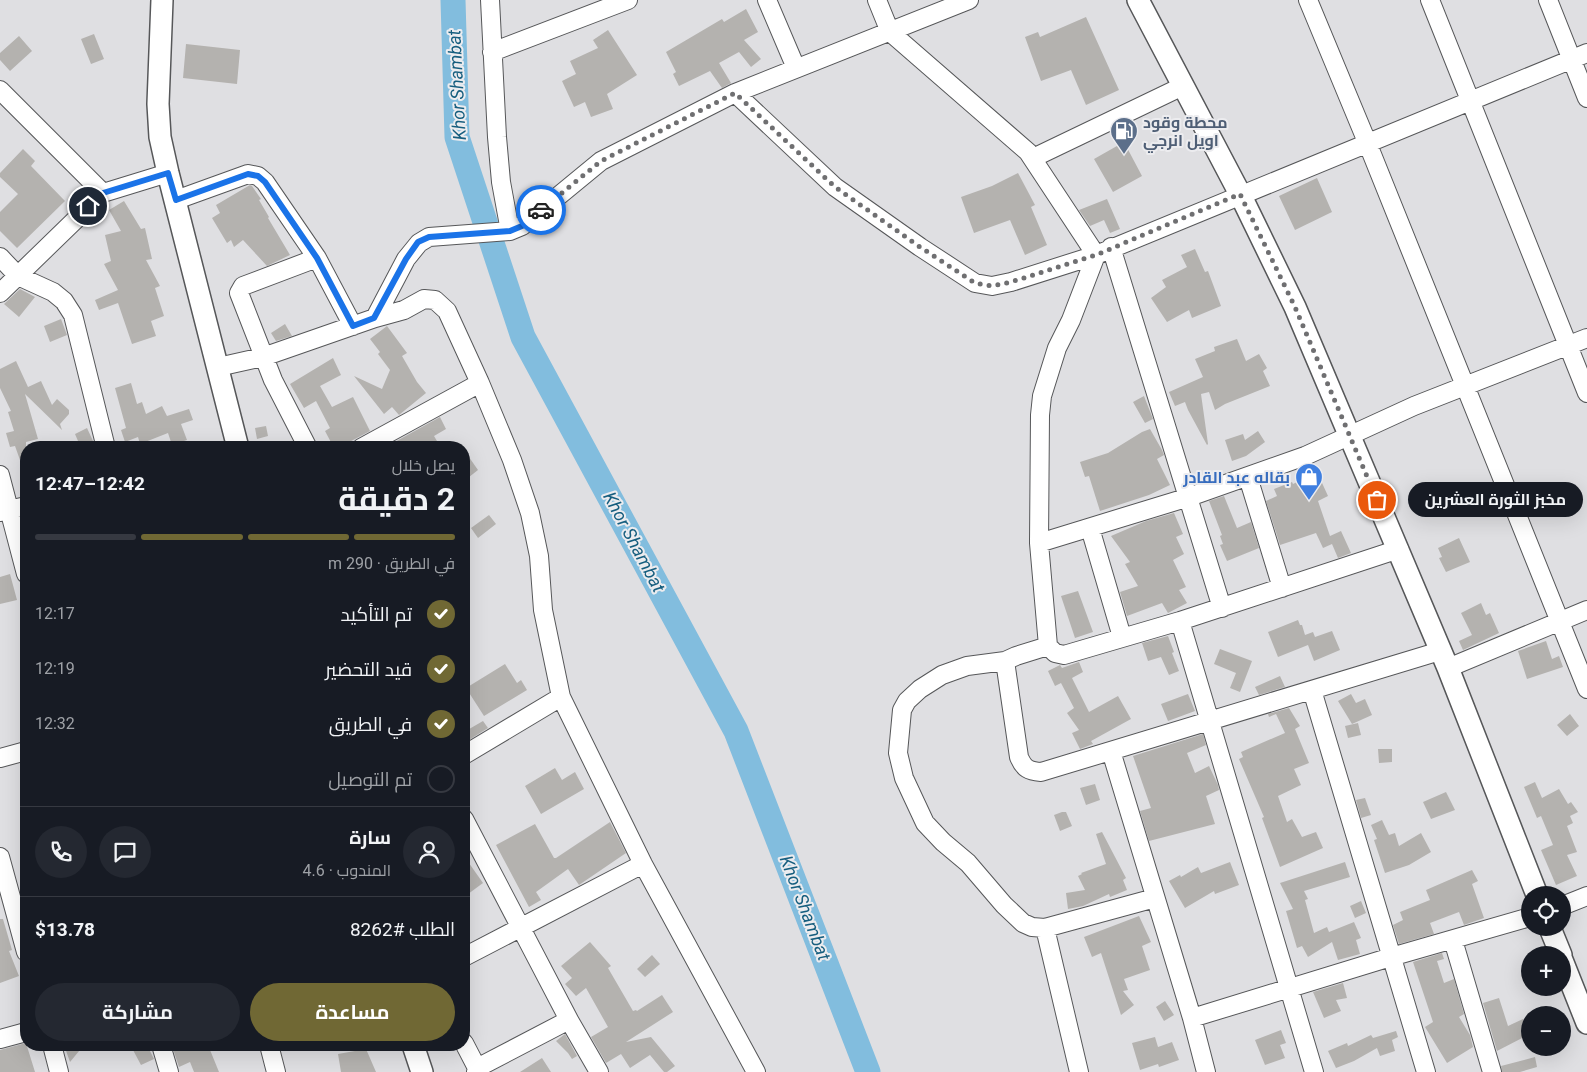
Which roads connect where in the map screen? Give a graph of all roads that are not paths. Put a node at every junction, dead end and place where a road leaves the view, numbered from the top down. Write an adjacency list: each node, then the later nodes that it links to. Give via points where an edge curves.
1 (162, 0): 22 (street, via 158,104 160,137)
2 (490, 0): 12 (street)
3 (628, 0): 12 (street)
4 (767, 0): 14 (street)
5 (878, 0): 11 (street)
6 (969, 0): 11 (street)
7 (1138, 0): 15 (street)
8 (1308, 0): 20 (street)
9 (1430, 0): 19 (street)
10 (1548, 0): 13 (street)
11 (890, 32): 14 (street); 21 (street)
12 (492, 52): 26 (street, via 501,182)
13 (1579, 56): 18 (street); 19 (street)
14 (796, 68): 17 (street)
15 (1183, 86): 21 (street); 24 (street)
16 (0, 90): 23 (street)
17 (735, 93): 26 (street, via 601,161 533,218); 27 (street, via 835,187 975,283 992,286 1011,282)
18 (1587, 98)
19 (1471, 100): 20 (street); 35 (street)
20 (1367, 142): 24 (street); 39 (street)
21 (1034, 158): 27 (street)
22 (168, 173): 23 (street); 25 (street)
23 (103, 193): 30 (street)
24 (1240, 194): 27 (street); 41 (street, via 1295,307)
25 (176, 200): 29 (street, via 248,174 258,176); 37 (street)
26 (510, 231): 32 (street, via 429,237 418,242)
27 (1103, 251): 48 (street); 52 (street, via 1058,348 1042,396)
28 (0, 257): 30 (street)
29 (317, 258): 33 (street); 36 (street, via 243,286 240,290)
30 (18, 276): 31 (street); 42 (street, via 53,292 64,300 73,315)
31 (0, 293)
32 (374, 318): 33 (street); 38 (street, via 404,310 424,299 435,300 447,311)
33 (353, 326): 36 (street)
34 (1587, 338): 35 (street)
35 (1568, 346): 39 (street); 40 (street)
36 (263, 357): 37 (street); 44 (street)
37 (218, 367): 43 (street)
38 (480, 383): 45 (street); 66 (street, via 530,513 539,556 543,610)
39 (1465, 386): 41 (street); 59 (street)
40 (1587, 393)
41 (1349, 436): 47 (street); 53 (street)
42 (104, 441)
43 (236, 441)
44 (304, 441)
45 (374, 441)
46 (0, 476): 50 (street)
47 (1248, 477): 48 (street); 55 (street)
48 (1189, 497): 51 (street); 56 (street)
49 (20, 507): 50 (street)
50 (4, 511): 54 (street)
51 (1090, 528): 52 (street); 60 (street)
52 (1039, 543): 61 (street)
53 (1398, 549): 55 (street); 62 (street)
54 (20, 557)
55 (1282, 588): 56 (street)
56 (1222, 608): 58 (street)
57 (1587, 610): 59 (street)
58 (1180, 622): 60 (street); 67 (street)
59 (1559, 622): 62 (street); 64 (street)
60 (1122, 638): 61 (street, via 1064,655 1055,653)
61 (1048, 646): 63 (street)
62 (1444, 659): 65 (street); 75 (street)
63 (1005, 661): 68 (street, via 1018,757 1023,767 1042,772); 81 (street, via 967,666 942,675 920,689 902,710 898,753 904,778 925,823 968,863 1023,923)
64 (1587, 689)
65 (1312, 690): 67 (street); 85 (street)
66 (561, 696): 69 (street); 74 (street)
67 (1210, 721): 68 (street); 87 (street)
68 (1111, 750): 77 (street)
69 (470, 751)
70 (20, 753): 71 (street)
71 (0, 758)
72 (470, 831): 80 (street)
73 (0, 857): 82 (street)
74 (643, 864): 80 (street); 104 (street)
75 (1533, 886)
76 (1587, 896): 78 (street)
77 (1156, 898): 81 (street); 88 (street)
78 (1571, 902)
79 (1521, 920): 83 (street)
80 (522, 928): 84 (street); 89 (street)
81 (1045, 928): 105 (street)
82 (20, 930)
83 (1453, 940): 85 (street); 109 (street)
84 (470, 954)
85 (1391, 957): 87 (street); 108 (street)
86 (1571, 983): 90 (street)
87 (1289, 988): 88 (street); 107 (street)
88 (1192, 1018): 106 (street)
89 (569, 1020): 98 (street); 103 (street)
90 (1587, 1023)
91 (20, 1034): 92 (street)
92 (0, 1039)
93 (54, 1051): 99 (street)
94 (163, 1051): 100 (street)
95 (271, 1051): 101 (street)
96 (415, 1051): 102 (street)
97 (468, 1051): 98 (street)
98 (476, 1070)
99 (59, 1072)
100 (169, 1072)
101 (276, 1072)
102 (422, 1072)
103 (599, 1072)
104 (756, 1072)
105 (1079, 1072)
106 (1206, 1072)
107 (1314, 1072)
108 (1426, 1072)
109 (1492, 1072)

